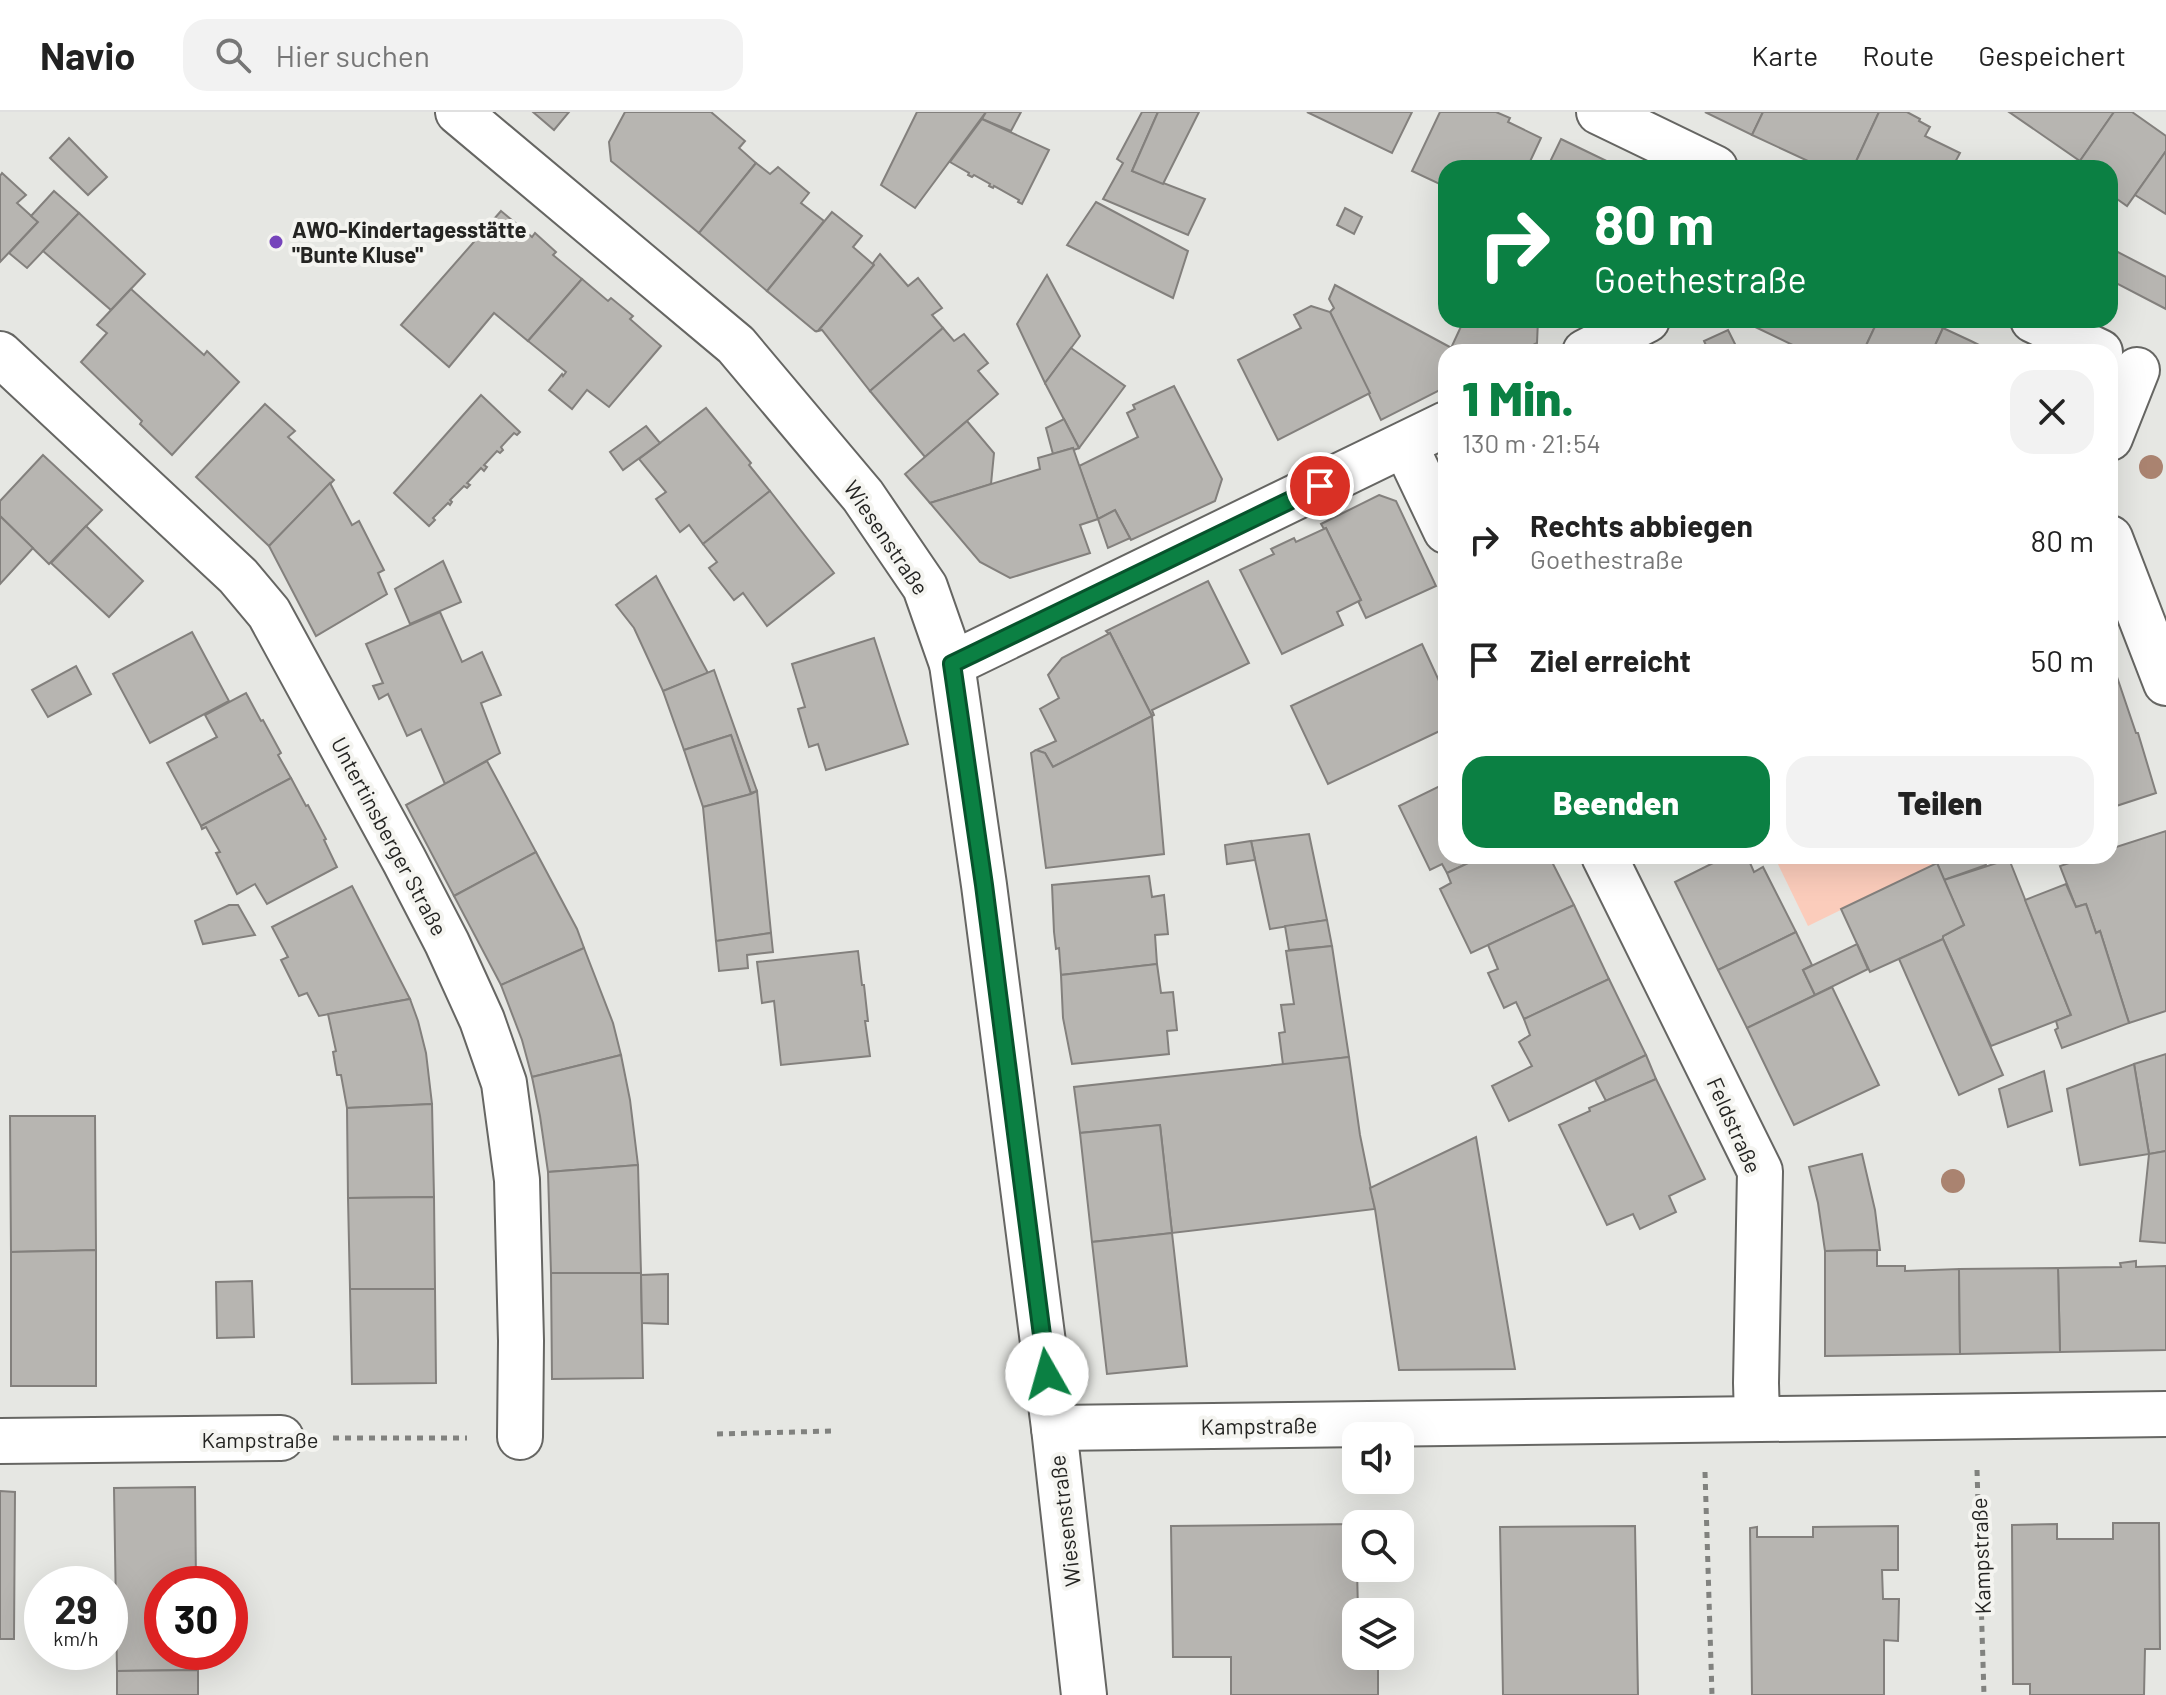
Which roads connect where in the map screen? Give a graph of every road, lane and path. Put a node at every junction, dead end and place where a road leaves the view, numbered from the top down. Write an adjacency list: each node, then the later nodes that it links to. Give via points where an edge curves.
1 (458, 112): 15 (street, Wiesenstraße, via 736,345 863,496 925,587)
2 (1599, 112): 3 (street)
3 (1698, 160)
4 (1632, 328): 6 (street)
5 (2050, 328): 7 (street)
6 (1600, 344)
7 (2083, 344)
8 (0, 354): 25 (street, Untertinsberger Straße, via 238,576 269,613 447,943 504,1083 511,1129 520,1279)
9 (2128, 366): 10 (street)
10 (2118, 406)
11 (1438, 428): 12 (street)
12 (1405, 445): 13 (street); 15 (street)
13 (1438, 514)
14 (2118, 559): 16 (street)
15 (952, 664): 22 (street, Wiesenstraße)
16 (2166, 683)
17 (1608, 864): 21 (street, Feldstraße, via 1760,1171)
18 (2166, 1414): 19 (street, Kampstraße)
19 (1976, 1417): 21 (street, Kampstraße); 30 (path, Kampstraße)
20 (1704, 1419): 21 (street, Kampstraße); 22 (street, Kampstraße); 29 (path)
21 (1757, 1419)
22 (1054, 1428): 28 (street, Wiesenstraße)
23 (833, 1431): 24 (path)
24 (717, 1434)
25 (520, 1437): 26 (path, Kampstraße)
26 (281, 1438): 27 (street, Kampstraße)
27 (0, 1441)
28 (1084, 1695)
29 (1712, 1695)
30 (1984, 1695)

